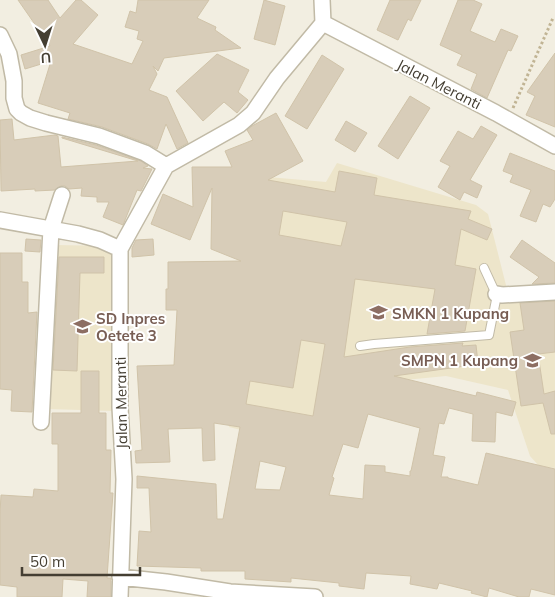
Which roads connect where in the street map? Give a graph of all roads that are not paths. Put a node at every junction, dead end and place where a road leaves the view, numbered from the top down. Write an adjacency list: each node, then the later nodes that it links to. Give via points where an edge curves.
1 (322, 0): 2 (street)
2 (322, 23): 4 (street, Jalan Meranti); 5 (street, via 276,78 253,113 239,125)
3 (0, 35): 5 (street, via 9,54 14,98 21,114 145,153)
4 (555, 146)
5 (166, 166): 9 (street, Jalan Meranti)
6 (62, 195): 8 (street)
7 (0, 220): 8 (street)
8 (51, 230): 9 (street, via 100,240); 14 (street)
9 (120, 249): 15 (street, Jalan Meranti, via 120,407 124,478)
10 (484, 268): 12 (lane)
11 (555, 292): 12 (street)
12 (496, 294): 13 (lane, via 489,335)
13 (360, 346)
14 (41, 422)
15 (120, 577): 16 (street, Jalan Meranti); 17 (street, via 230,592)
16 (120, 597)
17 (315, 597)

